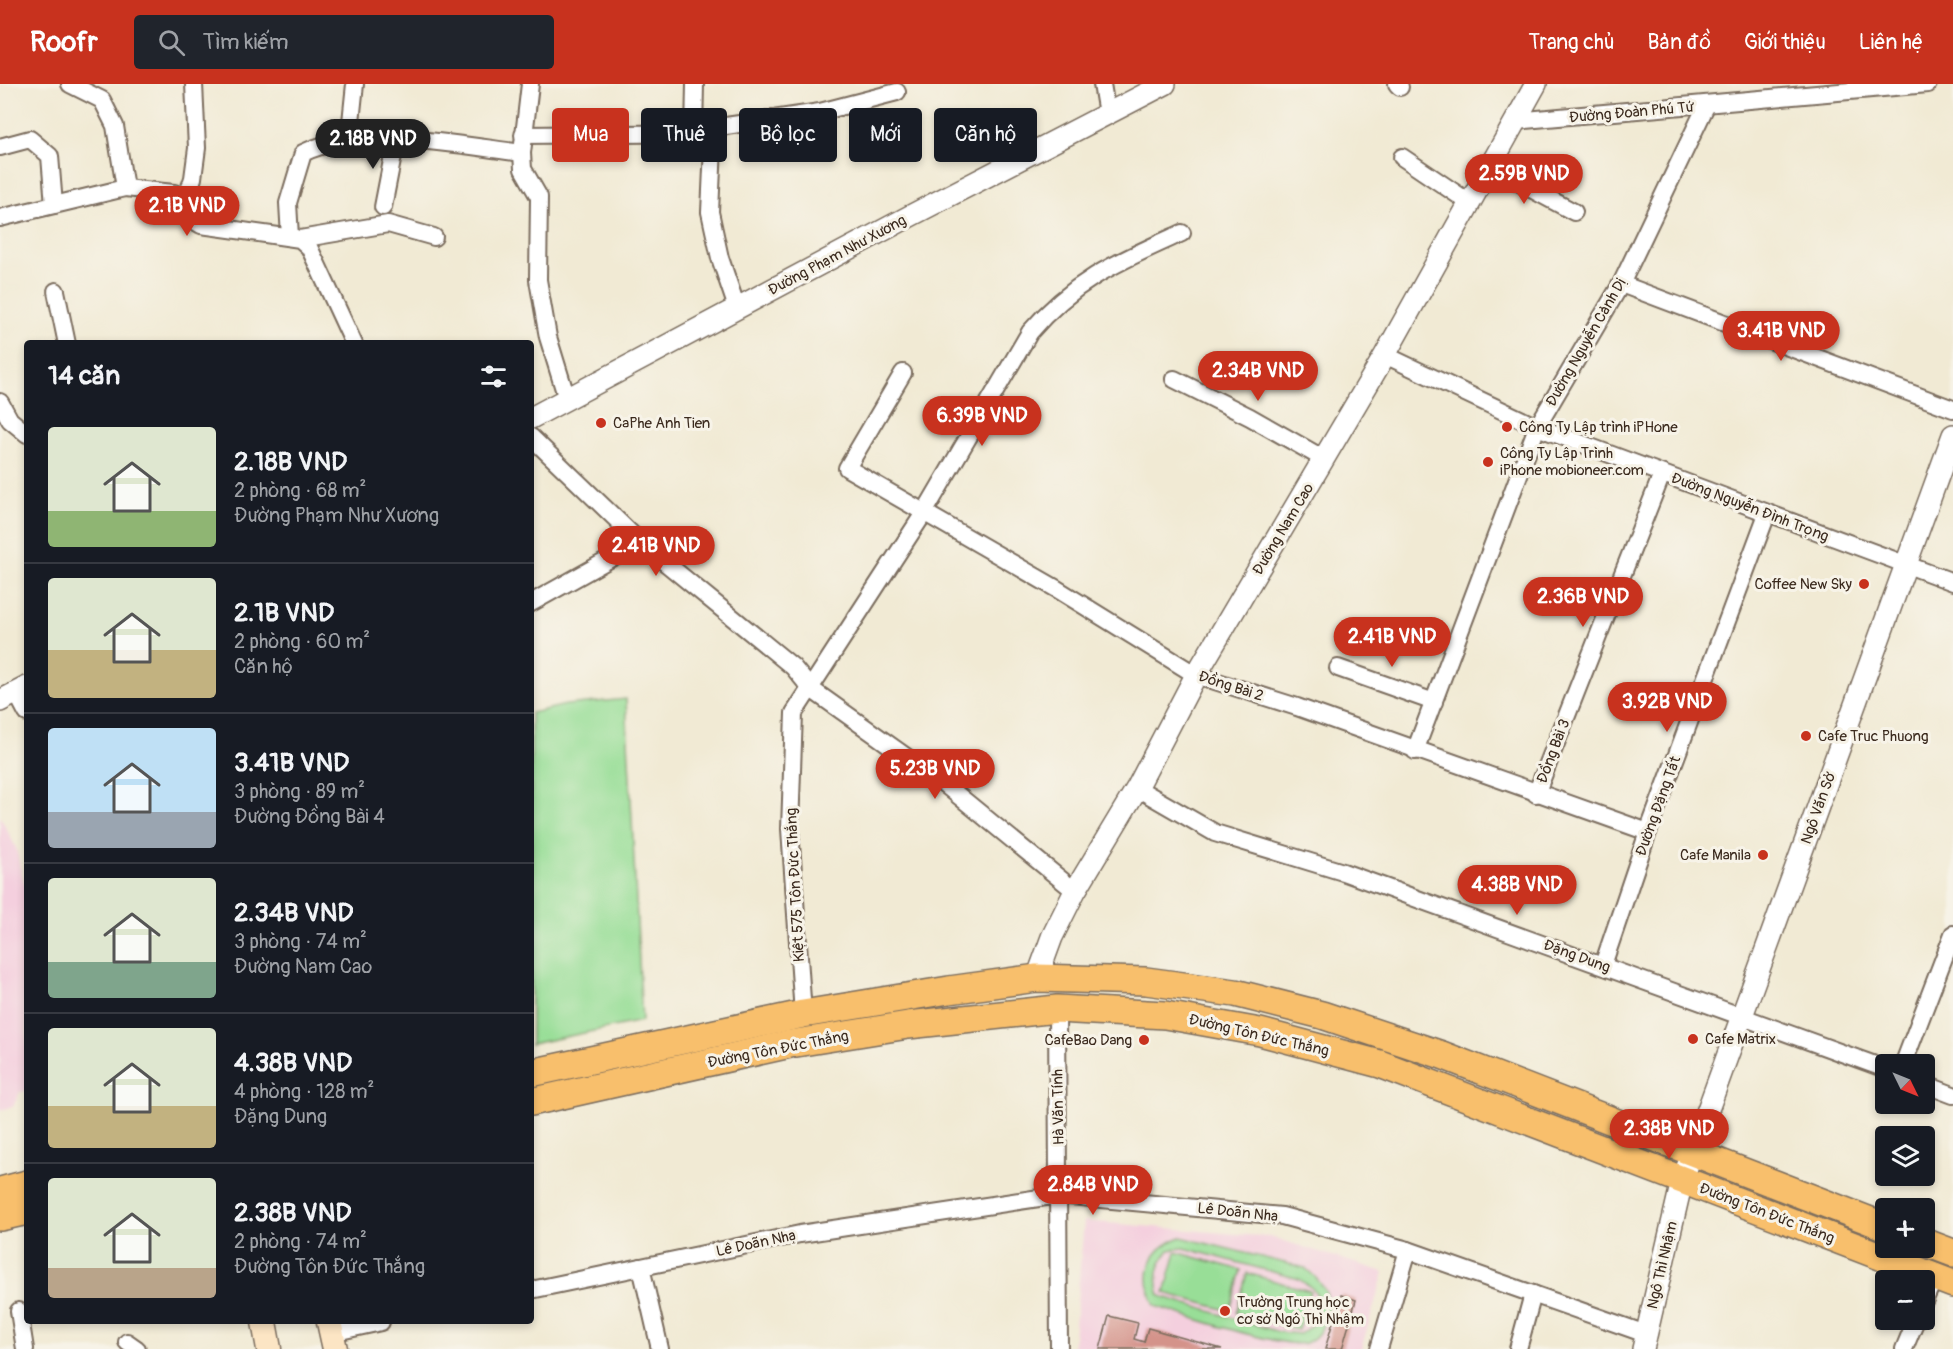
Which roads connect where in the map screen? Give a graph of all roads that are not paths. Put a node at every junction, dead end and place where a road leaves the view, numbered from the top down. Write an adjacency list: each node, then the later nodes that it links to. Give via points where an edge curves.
1 (70, 84): 25 (street, via 102,100 115,126)
2 (194, 84): 26 (street, via 197,148)
3 (355, 84): 19 (street)
4 (530, 84): 17 (street)
5 (695, 84): 12 (street)
6 (1102, 84): 13 (street)
7 (1165, 84): 13 (street, Đường Phạm Như Xương)
8 (1536, 84): 14 (street, Đường Nam Cao)
9 (1928, 84): 11 (street, Đường Đoàn Phú Tứ)
10 (897, 92): 15 (street, via 820,112)
11 (1706, 106): 14 (street, Đường Đoàn Phú Tứ); 35 (street, Đường Nguyễn Cảnh Dị)
12 (695, 108)
13 (1107, 114): 37 (street, Đường Phạm Như Xương)
14 (1515, 122): 24 (street, Đường Nam Cao)
15 (727, 126)
16 (641, 134): 17 (street)
17 (523, 135): 21 (street)
18 (396, 140): 19 (street); 21 (street, via 421,139); 29 (street)
19 (350, 141): 34 (street, via 318,146 303,153 288,203)
20 (0, 147): 28 (street, via 30,139 50,156)
21 (522, 153): 43 (street, via 523,169 539,197 538,280 548,337)
22 (1402, 157): 27 (street)
23 (714, 162): 37 (street, via 710,212)
24 (1490, 167): 27 (street, Đường Nam Cao); 30 (street)
25 (125, 188): 26 (street, via 174,193); 28 (street)
26 (186, 200): 34 (street, via 191,219 201,225)
27 (1470, 202): 40 (street, Đường Nam Cao)
28 (54, 205): 31 (street)
29 (382, 207)
30 (1574, 212)
31 (0, 218)
32 (1182, 233): 53 (street, Kiệt 575 Tôn Đức Thắng, via 1104,268 1052,306 1030,333)
33 (434, 237): 34 (street, via 388,224)
34 (295, 238): 39 (street, via 309,247)
35 (1621, 284): 45 (street); 47 (street, Đường Nguyễn Cảnh Dị)
36 (56, 291): 38 (street)
37 (737, 308): 43 (street, Đường Phạm Như Xương)
38 (66, 340)
39 (352, 340)
40 (1385, 355): 47 (street, Đường Nguyễn Đình Trọng); 51 (street, Đường Nam Cao)
41 (903, 373): 53 (street, Đồng Bài 2, via 847,468)
42 (1174, 379): 51 (street)
43 (567, 399): 46 (street, Đường Phạm Như Xương)
44 (0, 402): 48 (street, via 10,420)
45 (1953, 409)
46 (534, 416)
47 (1537, 427): 52 (street, Đường Nguyễn Đình Trọng); 63 (street, Đường Nguyễn Cảnh Dị)
48 (24, 430)
49 (1953, 435): 56 (street, Ngô Văn Sở)
50 (534, 441): 55 (street)
51 (1324, 459): 60 (street, Đường Nam Cao)
52 (1662, 474): 54 (street, Đường Nguyễn Đình Trọng); 67 (street, Đồng Bài 3)
53 (924, 513): 60 (street, Đồng Bài 2); 61 (street, Kiệt 575 Tôn Đức Thắng)
54 (1767, 514): 56 (street, Đường Nguyễn Đình Trọng); 68 (street, Đường Đặng Tất)
55 (640, 542): 58 (street); 61 (street, via 793,667)
56 (1905, 566): 57 (street, Đường Nguyễn Đình Trọng); 75 (street, Ngô Văn Sở)
57 (1953, 582)
58 (534, 601)
59 (1338, 668): 63 (street)
60 (1196, 675): 65 (street, Đồng Bài 2, via 1297,707); 66 (street, Đường Nam Cao)
61 (811, 689): 69 (street, via 943,783); 74 (street, Kiệt 575 Tôn Đức Thắng, via 794,713 790,830)
62 (9, 694): 64 (street)
63 (1434, 702): 65 (street, Đường Nguyễn Cảnh Dị)
64 (24, 710)
65 (1415, 752): 67 (street, Đồng Bài 2)
66 (1137, 788): 69 (street, Đường Nam Cao); 71 (street, Đặng Dung, via 1215,833 1343,872)
67 (1536, 794): 68 (street, Đồng Bài 2)
68 (1648, 832): 71 (street, Đường Đặng Tất)
69 (1075, 891): 72 (street, Đường Nam Cao)
70 (1953, 937): 76 (street)
71 (1603, 965): 75 (street, Đặng Dung)
72 (1037, 978): 74 (highway, Đường Tôn Đức Thắng); 82 (highway, Đường Tôn Đức Thắng, via 1146,981 1235,993 1322,1015 1442,1055)
73 (1057, 1009): 81 (highway, Đường Tôn Đức Thắng, via 908,1025 790,1044); 83 (highway, Đường Tôn Đức Thắng, via 1165,1015 1260,1032 1380,1064); 86 (street, Hà Văn Tính)
74 (803, 1014): 78 (highway, Đường Tôn Đức Thắng)
75 (1744, 1015): 77 (street, Đặng Dung); 82 (street, Ngô Văn Sở)
76 (1907, 1054)
77 (1875, 1065)
78 (534, 1072)
79 (1935, 1088): 80 (street)
80 (1953, 1095)
81 (534, 1101)
82 (1693, 1152): 83 (street, Ngô Văn Sở); 89 (highway, Đường Tôn Đức Thắng)
83 (1682, 1181): 94 (highway, Đường Tôn Đức Thắng); 102 (street, Ngô Thì Nhậm)
84 (24, 1185): 85 (highway)
85 (0, 1191)
86 (1059, 1195): 91 (street, Lê Doãn Nhạ, via 1282,1216); 93 (street, Lê Doãn Nhạ, via 800,1234); 106 (street, Hà Văn Tính)
87 (24, 1213): 88 (highway)
88 (0, 1217)
89 (1875, 1223)
90 (1935, 1246): 92 (highway)
91 (1408, 1250): 96 (street, Lê Doãn Nhạ); 107 (street)
92 (1953, 1253)
93 (641, 1267): 95 (street, Lê Doãn Nhạ); 105 (street)
94 (1937, 1287)
95 (534, 1289)
96 (1533, 1294): 102 (street, Lê Doãn Nhạ); 108 (street)
97 (19, 1311): 103 (street)
98 (264, 1324): 104 (main road)
99 (373, 1324): 101 (street)
100 (1912, 1330): 109 (street)
101 (332, 1334)
102 (1645, 1342)
103 (25, 1349)
104 (269, 1349)
105 (660, 1349)
106 (1059, 1349)
107 (1379, 1349)
108 (1518, 1349)
109 (1904, 1349)

